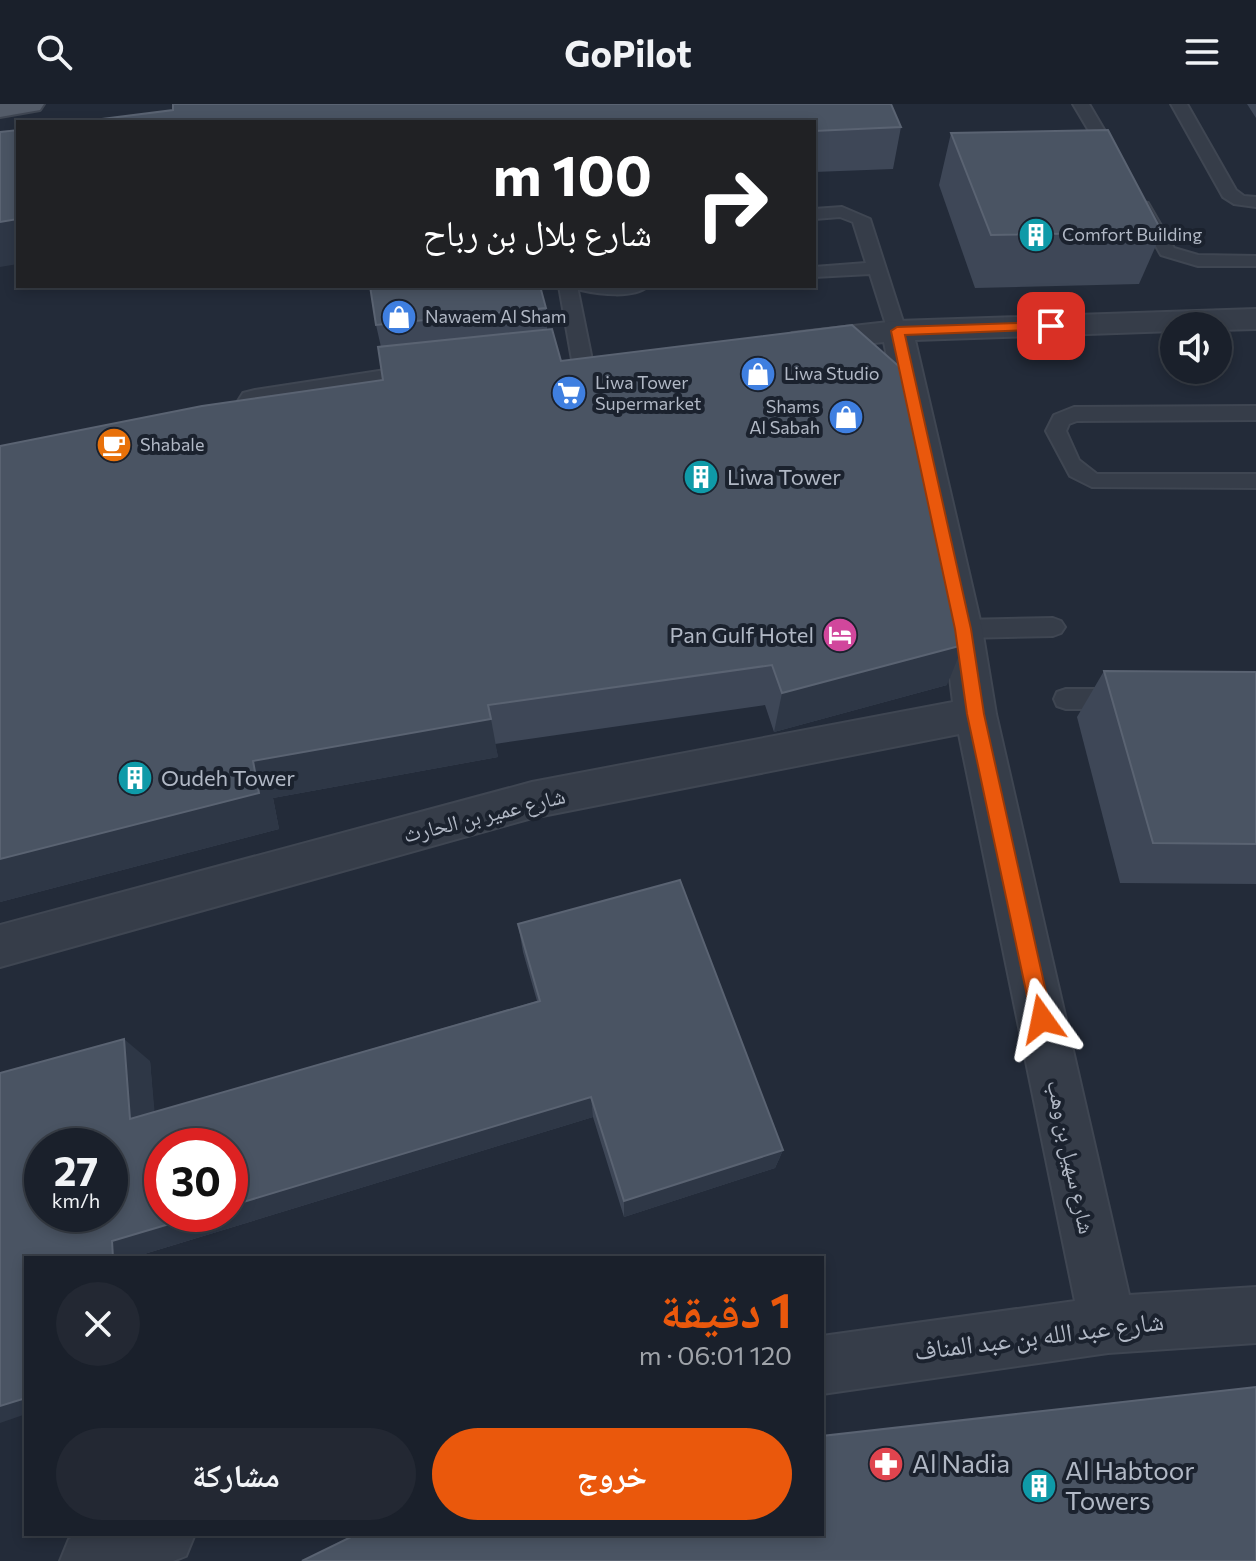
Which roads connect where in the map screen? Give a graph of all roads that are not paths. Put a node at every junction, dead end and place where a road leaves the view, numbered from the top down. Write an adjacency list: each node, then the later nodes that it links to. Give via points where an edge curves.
1 (31, 104): 4 (main road)
2 (1081, 104): 7 (lane, via 1167,251 1191,259)
3 (1179, 104): 5 (lane, via 1229,193)
4 (0, 109)
5 (1256, 202)
6 (816, 214): 8 (lane, via 842,212 861,219)
7 (1256, 261)
8 (877, 268): 9 (lane); 12 (lane)
9 (816, 272)
10 (568, 288): 14 (lane)
11 (1256, 319): 12 (street)
12 (897, 331): 13 (street); 20 (street, شارع سهيل بن وهب)
13 (771, 343)
14 (582, 360)
15 (427, 374): 16 (street)
16 (222, 407)
17 (1256, 413): 18 (lane, via 1074,414 1061,420 1056,431 1074,469 1094,481)
18 (1256, 481)
19 (1053, 627): 20 (lane)
20 (963, 629): 23 (street, شارع سهيل بن وهب)
21 (1066, 699): 22 (lane)
22 (1145, 699)
23 (975, 714): 24 (street, شارع عمير بن الحارث, via 532,800); 26 (street, شارع سهيل بن وهب)
24 (0, 946)
25 (1256, 1315): 26 (street, شارع عبد الله بن عبد المناف)
26 (1108, 1325): 27 (street, شارع عبد الله بن عبد المناف)
27 (824, 1365)
28 (159, 1536): 29 (street)
29 (91, 1561)

